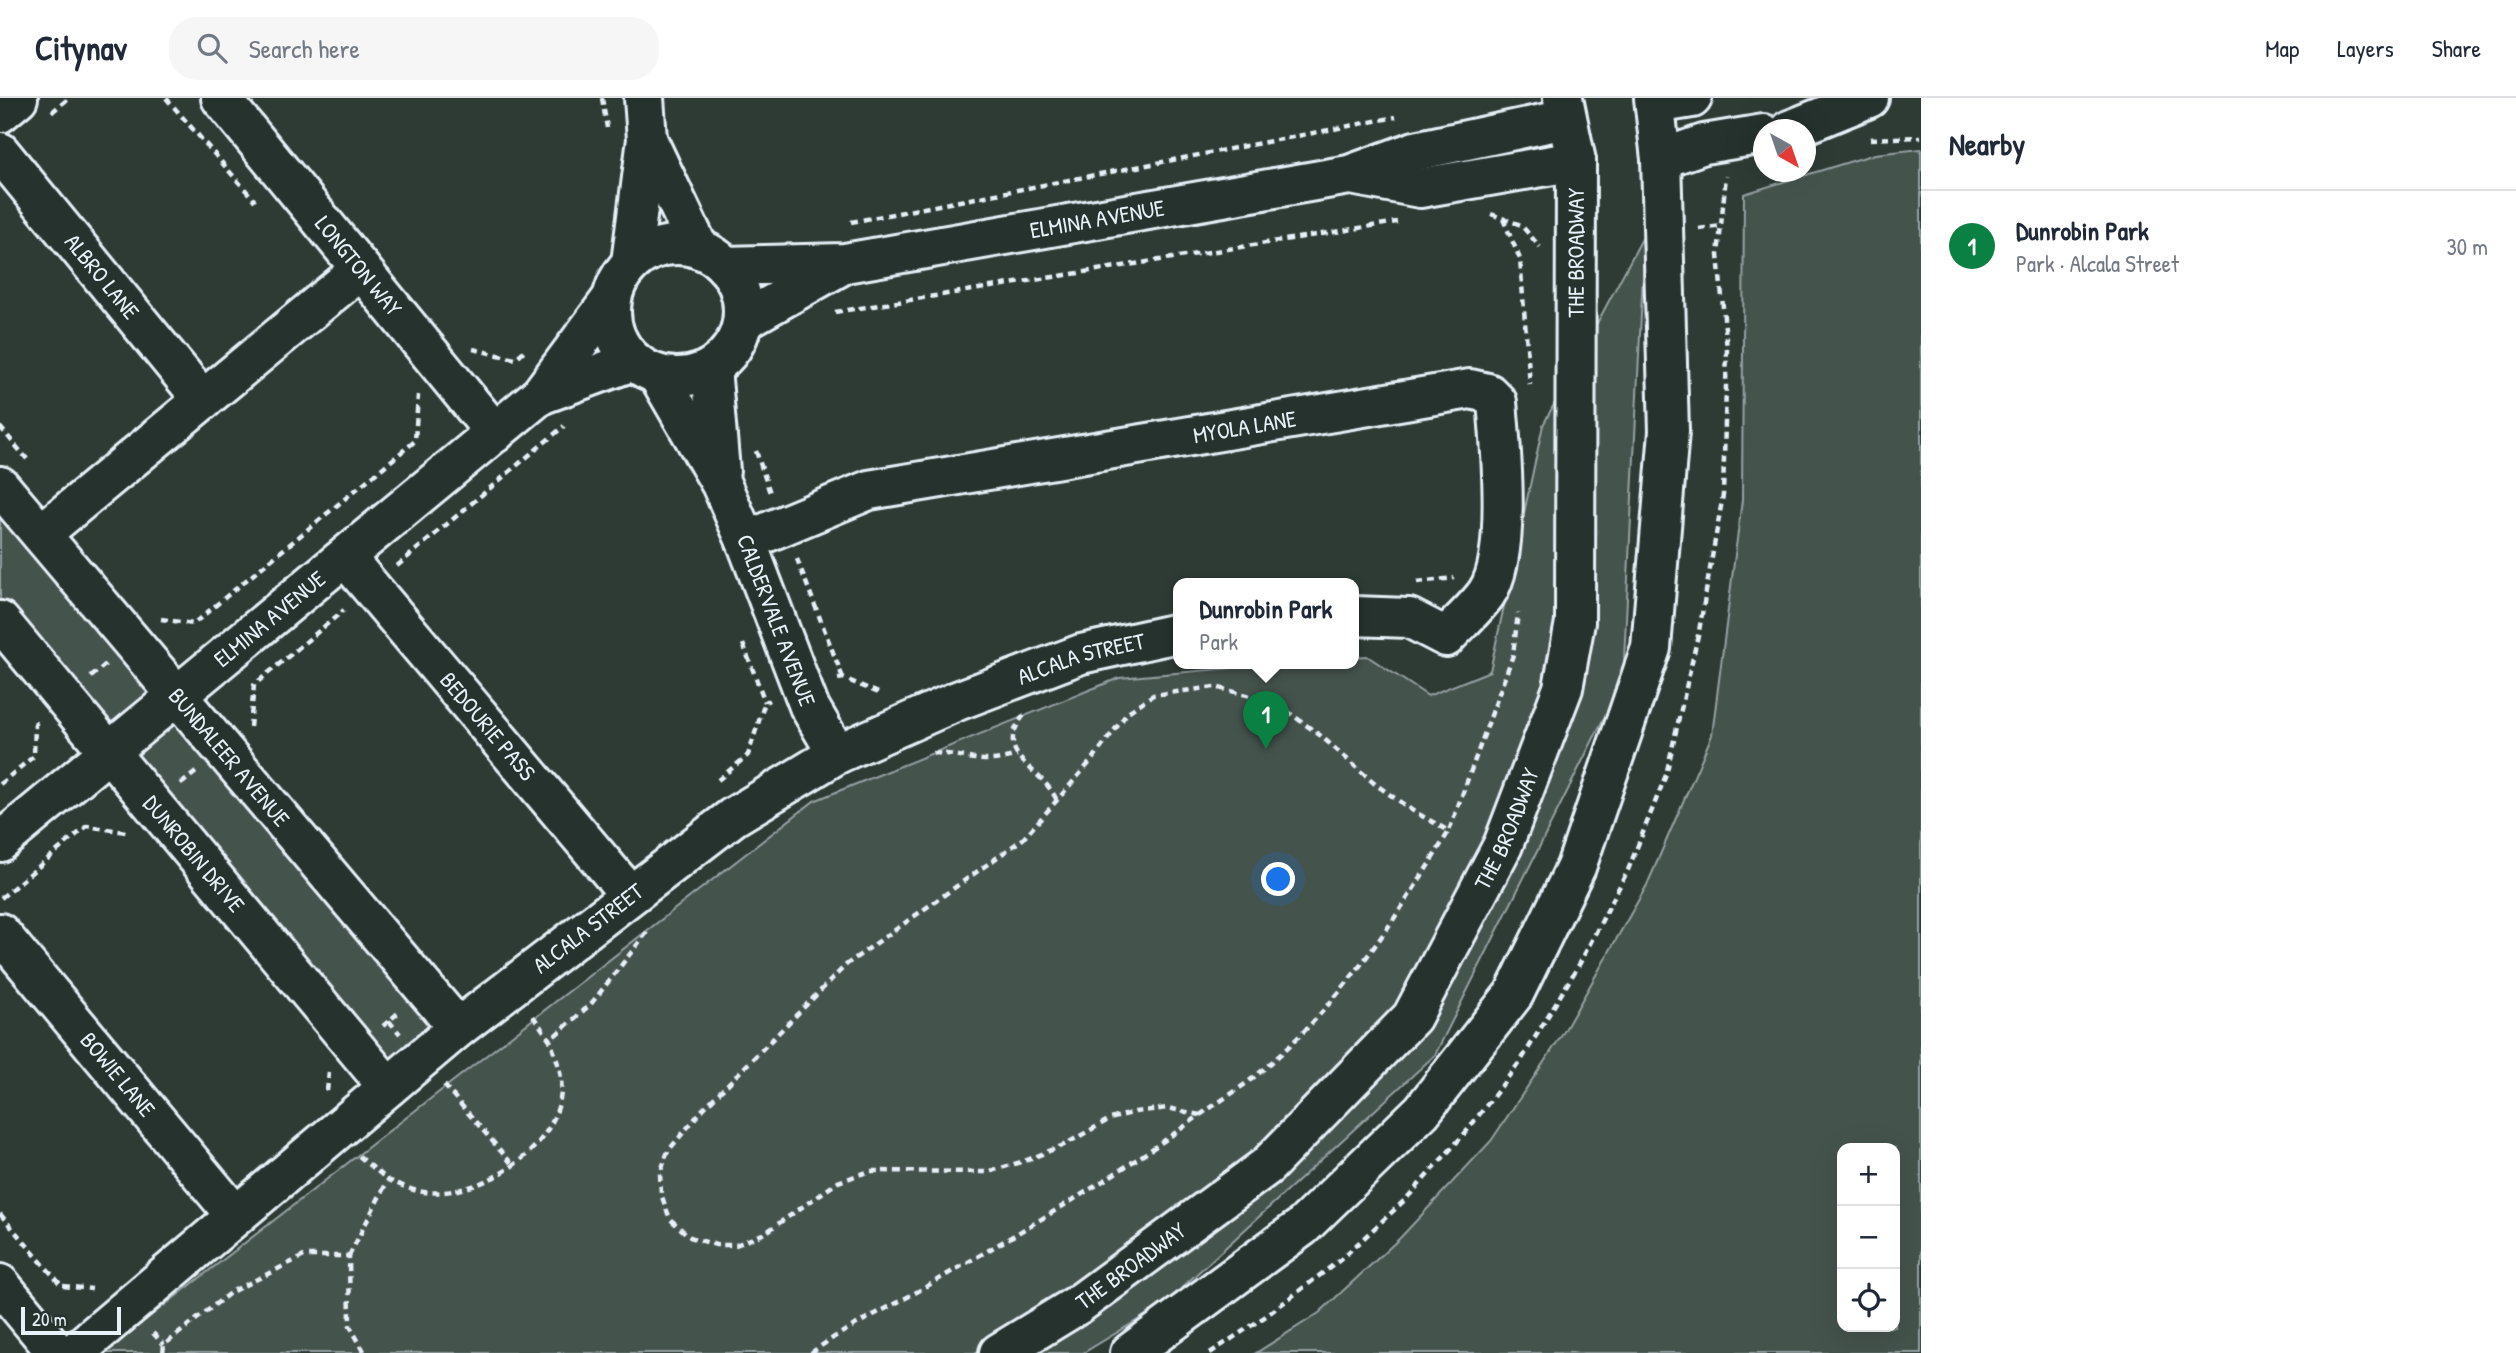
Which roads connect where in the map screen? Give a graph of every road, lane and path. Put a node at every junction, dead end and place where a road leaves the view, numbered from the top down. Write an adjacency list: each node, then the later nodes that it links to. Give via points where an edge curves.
1 (18, 98): 9 (street)
2 (221, 98): 30 (street, LONGTON WAY)
3 (602, 98): 14 (path)
4 (643, 98): 15 (street)
5 (1692, 98): 7 (street)
6 (1869, 98): 11 (street)
7 (1655, 101): 18 (street)
8 (1565, 109): 19 (street, THE BROADWAY); 20 (street, ELMINA AVENUE, via 1415,151)
9 (0, 113)
10 (1408, 115): 23 (path)
11 (1816, 119)
12 (1753, 136): 18 (street, via 1704,144)
13 (1921, 137): 16 (path)
14 (609, 139)
15 (647, 139): 27 (street); 28 (street)
16 (1857, 142)
17 (0, 152): 39 (street, ALBRO LANE)
18 (1661, 159): 25 (street)
19 (1576, 161): 20 (street, ELMINA AVENUE, via 1420,188); 26 (street, THE BROADWAY)
20 (1349, 175): 29 (street, ELMINA AVENUE)
21 (1478, 209): 26 (path, via 1521,225 1543,252)
22 (1409, 220): 32 (path)
23 (848, 223)
24 (1722, 226): 25 (path)
25 (1663, 234): 91 (street, via 1669,431 1651,648 1576,867 1514,994 1422,1111 1302,1227)
26 (1576, 247): 90 (street, THE BROADWAY, via 1575,622 1563,688 1503,845 1412,1017 1267,1166 1079,1304)
27 (712, 257): 28 (street, via 681,245 663,247); 29 (street, ELMINA AVENUE); 33 (street, via 737,282)
28 (631, 263): 31 (street)
29 (845, 263): 33 (street, ELMINA AVENUE)
30 (361, 269): 35 (street, LONGTON WAY); 39 (street)
31 (612, 298): 36 (street, via 614,332); 38 (street, ELMINA AVENUE)
32 (833, 312)
33 (743, 321): 37 (street, via 737,340)
34 (533, 344): 35 (path, via 515,359 463,347)
35 (440, 366): 40 (street, LONGTON WAY); 53 (path, via 414,388 418,396 415,441 193,624 160,618)
36 (645, 368): 37 (street, via 694,375); 38 (street, ELMINA AVENUE); 42 (street, CALDERVALE AVENUE)
37 (711, 368): 42 (street, CALDERVALE AVENUE)
38 (540, 395): 40 (street, ELMINA AVENUE)
39 (203, 400): 45 (street)
40 (495, 433): 47 (street, ELMINA AVENUE)
41 (754, 443): 44 (path)
42 (721, 484): 46 (street, CALDERVALE AVENUE)
43 (0, 486): 45 (street, BUNDALEER AVENUE)
44 (784, 527): 46 (street, MYOLA LANE); 49 (street, MYOLA LANE, via 869,490 1470,389 1488,393 1497,402 1504,483 1497,569); 54 (path)
45 (41, 534): 53 (street, BUNDALEER AVENUE)
46 (746, 541): 61 (street, CALDERVALE AVENUE, via 809,706)
47 (346, 558): 55 (street, ELMINA AVENUE); 70 (street, BEDOURIE PASS)
48 (1411, 583): 49 (path, via 1474,576)
49 (1491, 584): 50 (street, MYOLA LANE, via 1446,637 1409,618); 67 (path, via 1520,598 1513,655)
50 (1359, 616)
51 (0, 621): 56 (street, DUNROBIN DRIVE)
52 (1173, 634): 61 (street, ALCALA STREET, via 1081,654 957,701)
53 (132, 642): 55 (street, BUNDALEER AVENUE); 56 (path)
54 (843, 678)
55 (177, 696): 58 (street, BUNDALEER AVENUE); 59 (street, ELMINA AVENUE)
56 (65, 699): 59 (street, DUNROBIN DRIVE); 63 (path, via 35,724 34,756)
57 (1031, 705): 62 (path, via 1013,729)
58 (237, 738): 65 (path); 76 (street, BUNDALEER AVENUE)
59 (109, 752): 65 (street, DUNROBIN DRIVE); 69 (street, ELMINA AVENUE)
60 (926, 753): 62 (path, via 993,762)
61 (837, 754): 70 (street, ALCALA STREET, via 733,817)
62 (1017, 755): 64 (path, via 1043,779)
63 (0, 784)
64 (1057, 801): 67 (path, via 1128,712 1153,695 1215,687 1275,702 1376,784); 80 (path, via 1023,839 847,964 703,1109 668,1151 660,1174 670,1219 690,1237 736,1245 765,1233 838,1182 870,1171 988,1172 1064,1145 1110,1119 1135,1112 1168,1108)
65 (154, 806): 66 (path); 79 (street, DUNROBIN DRIVE)
66 (125, 830): 68 (path); 71 (path, via 88,826)
67 (1449, 831): 80 (path, via 1394,922 1328,1004 1265,1069)
68 (133, 840)
69 (0, 842)
70 (630, 895): 74 (street, ALCALA STREET)
71 (0, 898)
72 (649, 929): 77 (path, via 591,1004)
73 (0, 933): 82 (street, BOWIE LANE)
74 (511, 988): 76 (street, ALCALA STREET); 77 (path)
75 (389, 1021): 78 (path)
76 (458, 1028): 78 (street, ALCALA STREET)
77 (550, 1040): 81 (path, via 562,1072 561,1095 550,1125 528,1154)
78 (422, 1059): 79 (street, ALCALA STREET); 81 (path)
79 (388, 1087): 82 (street, ALCALA STREET)
80 (1200, 1115): 89 (path, via 1132,1163)
81 (512, 1164): 83 (path, via 455,1192 422,1192 388,1180)
82 (235, 1214): 86 (street, ALCALA STREET)
83 (349, 1256): 87 (path, via 304,1256 231,1292 164,1345); 88 (path, via 350,1325)
84 (0, 1284): 85 (street)
85 (57, 1353)
86 (74, 1353)
87 (163, 1353)
88 (365, 1353)
89 (811, 1353)
90 (999, 1353)
91 (1130, 1353)

